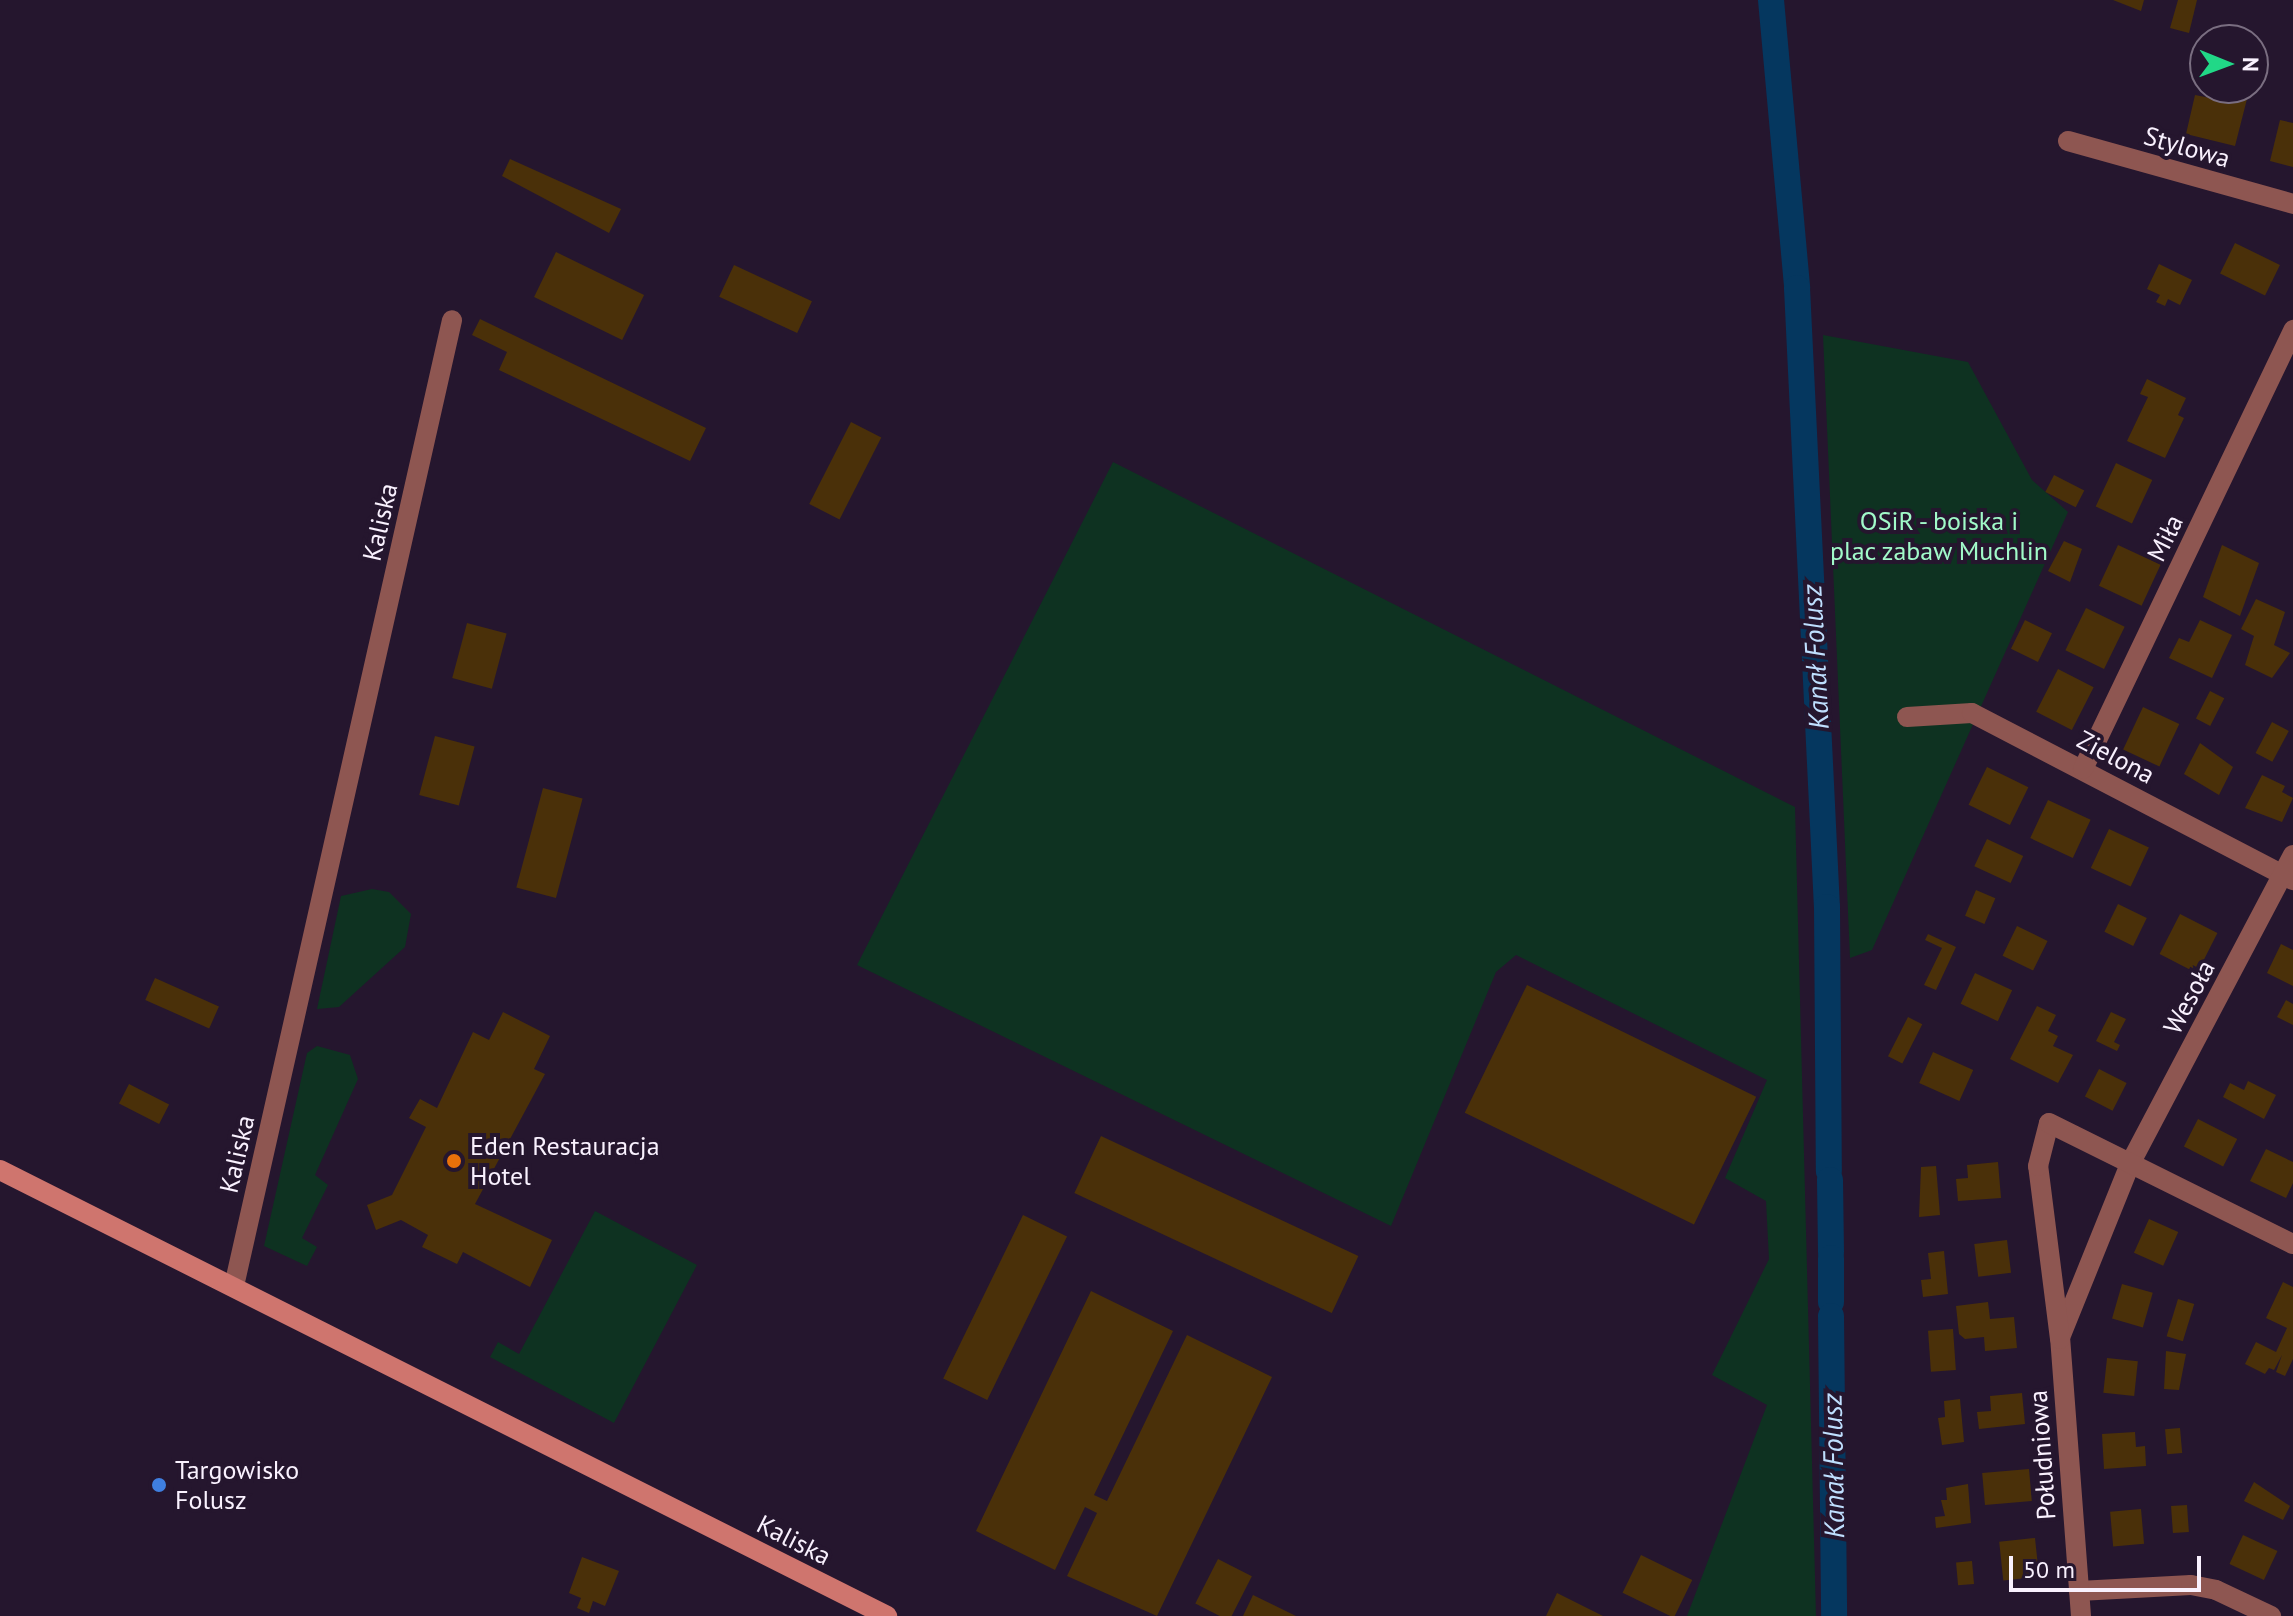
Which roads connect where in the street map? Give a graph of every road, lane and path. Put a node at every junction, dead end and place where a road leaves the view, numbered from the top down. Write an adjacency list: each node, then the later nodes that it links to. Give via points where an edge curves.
1 (2068, 141): 2 (street, Stylowa)
2 (2293, 204)
3 (452, 320): 12 (street, Kaliska)
4 (2293, 330): 6 (street, Miła)
5 (1907, 717): 6 (street, Zielona, via 1972,713)
6 (2083, 769): 8 (street, Zielona)
7 (2293, 855): 8 (street, Wesoła)
8 (2288, 877): 9 (street, Wesoła)
9 (2131, 1162): 11 (street); 13 (street, Południowa); 13 (street, Południowa, via 2049,1123 2038,1166)
10 (0, 1170): 12 (main road)
11 (2293, 1244)
12 (234, 1286): 15 (main road, Kaliska)
13 (2060, 1339): 14 (street, Południowa)
14 (2079, 1591): 16 (street, Południowa); 17 (street, via 2191,1585 2216,1590)
15 (887, 1616)
16 (2081, 1616)
17 (2271, 1616)

